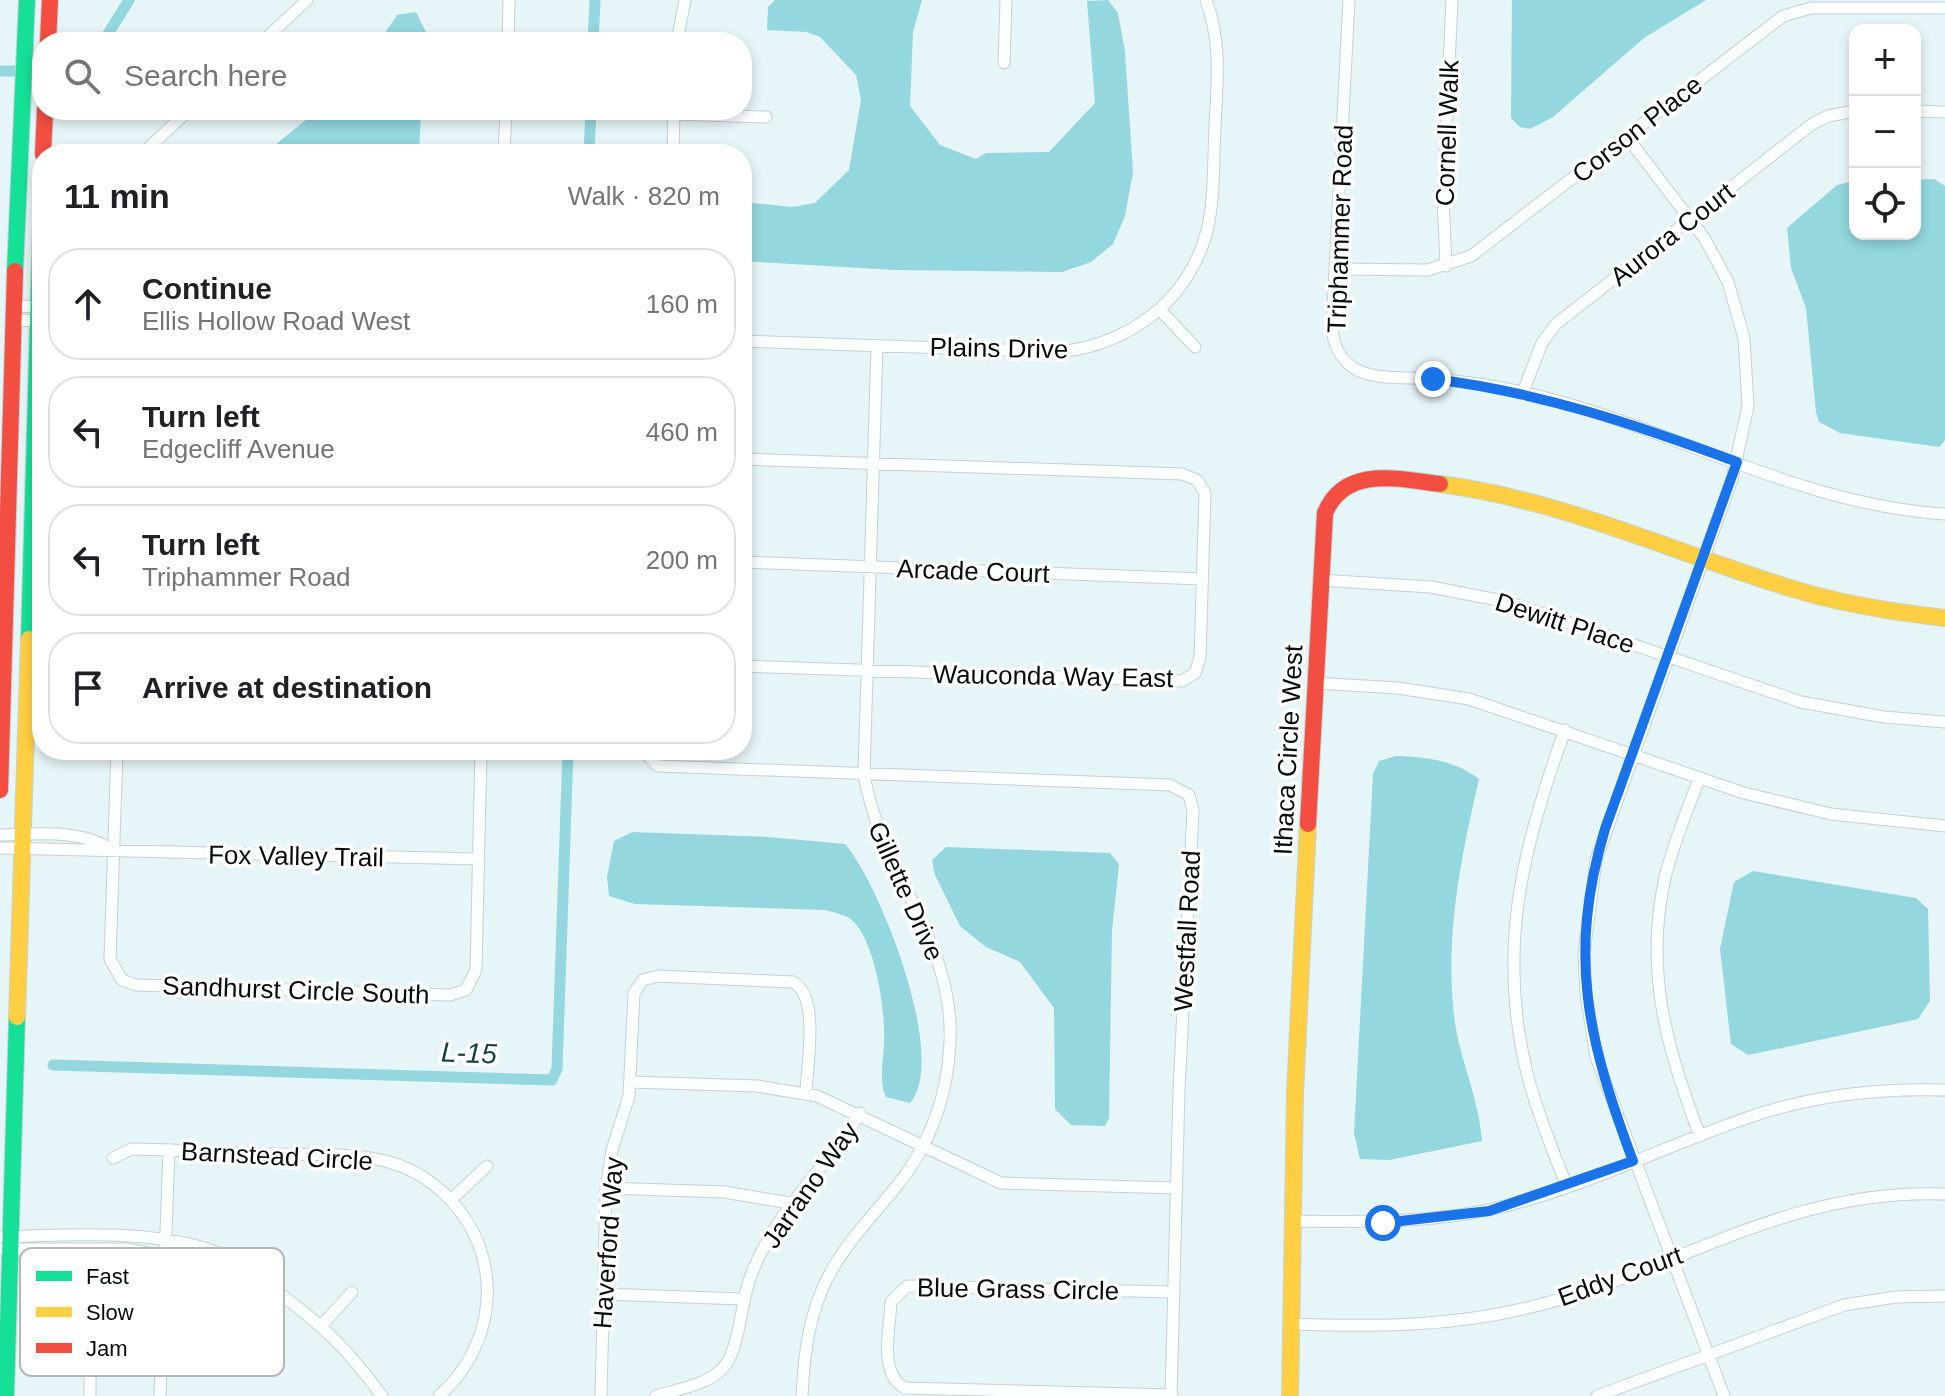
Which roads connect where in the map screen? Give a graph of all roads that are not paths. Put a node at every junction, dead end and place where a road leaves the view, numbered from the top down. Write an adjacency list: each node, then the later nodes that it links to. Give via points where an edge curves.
1 (27, 0): 35 (main road)
2 (50, 0): 12 (main road)
3 (307, 0): 13 (street)
4 (509, 0): 14 (street)
5 (685, 0): 15 (street)
6 (1006, 0): 16 (street)
7 (1206, 0): 34 (street, Plains Drive, via 1218,63 1211,207 1191,271)
8 (1349, 0): 33 (street, Triphammer Road)
9 (1452, 0): 32 (street, Cornell Walk, via 1443,197)
10 (1830, 3): 11 (street, Corson Place); 26 (street, Corson Place, via 1776,21)
11 (1945, 8)
12 (48, 32)
13 (273, 32)
14 (508, 32)
15 (679, 32)
16 (1004, 63)
17 (1921, 111): 19 (street)
18 (1849, 112): 31 (street, Aurora Court, via 1812,124)
19 (1945, 112)
20 (752, 116): 21 (street)
21 (766, 117)
22 (45, 120): 27 (main road)
23 (178, 120): 28 (street)
24 (506, 120): 29 (street)
25 (674, 120): 30 (street)
26 (1627, 137): 31 (street); 32 (street, Corson Place, via 1487,246)
27 (43, 144)
28 (153, 144)
29 (504, 144)
30 (673, 144)
31 (1691, 219): 40 (street, Aurora Court, via 1550,329); 42 (street, via 1728,282 1744,338 1748,406)
32 (1446, 266): 33 (street, Corson Place, via 1410,272)
33 (1335, 269): 40 (street, Triphammer Road, via 1333,335 1342,357 1354,367 1368,374)
34 (1160, 310): 38 (street, Plains Drive, via 1132,330 1083,349); 39 (street)
35 (13, 313): 36 (street); 64 (main road)
36 (32, 314)
37 (752, 341): 38 (street, Plains Drive)
38 (877, 346): 43 (street, Gillette Drive)
39 (1195, 347)
40 (1523, 392): 42 (street, Triphammer Road, via 1614,417)
41 (752, 459): 43 (street, Wauconda Way East)
42 (1737, 462): 44 (street, Triphammer Road, via 1852,500); 46 (street)
43 (873, 463): 48 (street, Gillette Drive); 49 (street, Wauconda Way East, via 1190,476 1205,493)
44 (1945, 514)
45 (32, 531): 67 (main road)
46 (1703, 559): 50 (main road, Ithaca Circle West, via 1517,497 1419,481 1363,479 1341,488 1327,506); 51 (main road, Ithaca Circle West, via 1845,605); 52 (street)
47 (752, 562): 48 (street, Arcade Court)
48 (869, 567): 49 (street, Arcade Court); 54 (street, Gillette Drive)
49 (1203, 579): 54 (street, Wauconda Way East, via 1199,666 1182,681)
50 (1320, 580): 52 (street, Dewitt Place, via 1483,596); 55 (main road, Ithaca Circle West)
51 (1945, 618)
52 (1667, 657): 56 (street, Dewitt Place, via 1801,702); 58 (street)
53 (752, 666): 54 (street, Wauconda Way East)
54 (866, 671): 62 (street, Gillette Drive)
55 (1315, 683): 57 (street, via 1434,692); 87 (main road, Ithaca Circle West)
56 (1945, 722)
57 (1565, 730): 58 (street); 81 (street, via 1520,873 1513,976 1528,1078)
58 (1632, 754): 63 (street); 79 (street, via 1596,860 1584,954 1596,1057)
59 (117, 760): 69 (street)
60 (481, 760): 70 (street)
61 (652, 760): 62 (street, via 658,766)
62 (864, 774): 76 (street, Gillette Drive, via 872,814 928,933 948,1004 948,1068); 83 (street, Westfall Road, via 1170,785 1189,795 1193,810)
63 (1699, 779): 65 (street, via 1831,814); 75 (street, via 1665,877 1655,963 1663,1027)
64 (0, 790)
65 (1945, 826)
66 (0, 835): 67 (street, Fox Valley Trail)
67 (22, 841): 68 (street, Fox Valley Trail); 69 (street, Fox Valley Trail); 89 (main road)
68 (0, 848)
69 (114, 853): 70 (street, Fox Valley Trail); 70 (street, Sandhurst Circle South, via 110,959 116,974 129,983 450,995 466,990 475,977)
70 (479, 859)
71 (630, 1082): 73 (street); 73 (street, Haverford Way, via 634,993 643,980 658,976 793,982 808,998); 82 (street, Haverford Way)
72 (1945, 1090): 75 (street, via 1836,1095)
73 (806, 1093): 74 (street)
74 (860, 1113): 76 (street); 86 (street, Jarrano Way)
75 (1700, 1136): 79 (street)
76 (923, 1146): 83 (street, via 1001,1183); 112 (street, Gillette Drive, via 829,1275 808,1335)
77 (169, 1150): 78 (street, Barnstead Circle, via 131,1149); 85 (street, Barnstead Circle, via 374,1158 409,1169); 88 (street)
78 (113, 1158)
79 (1633, 1161): 81 (street); 93 (street)
80 (487, 1166): 85 (street)
81 (1567, 1187): 87 (street, via 1454,1217 1383,1223)
82 (606, 1188): 86 (street, via 737,1193); 96 (street, Haverford Way)
83 (1177, 1188): 95 (street, Westfall Road)
84 (1945, 1194): 93 (street, Eddy Court, via 1887,1194 1831,1202)
85 (451, 1200): 109 (street, Barnstead Circle, via 476,1238 487,1291 485,1319 473,1353)
86 (790, 1203): 99 (street, Jarrano Way, via 763,1247)
87 (1292, 1221): 100 (main road, Ithaca Circle West)
88 (165, 1242): 89 (street, via 130,1236); 91 (street); 92 (street)
89 (5, 1243): 90 (street); 105 (main road)
90 (106, 1248)
91 (165, 1248)
92 (194, 1248)
93 (1671, 1258): 100 (street, Eddy Court, via 1579,1293 1485,1317 1407,1326); 102 (street)
94 (352, 1292): 101 (street)
95 (1174, 1292): 113 (street, Westfall Road); 113 (street, Blue Grass Circle, via 907,1286 891,1302 889,1364 893,1379 905,1388)
96 (602, 1294): 99 (street); 110 (street, Haverford Way)
97 (1945, 1296): 102 (street, via 1844,1305)
98 (284, 1297): 101 (street)
99 (743, 1299): 111 (street, Jarrano Way, via 731,1355 723,1368 704,1381)
100 (1289, 1324): 114 (main road, Ithaca Circle West)
101 (322, 1325): 108 (street)
102 (1708, 1355): 115 (street); 116 (street)
103 (90, 1376): 106 (street)
104 (161, 1376): 107 (street)
105 (6, 1396)
106 (90, 1396)
107 (160, 1396)
108 (382, 1396)
109 (439, 1396)
110 (601, 1396)
111 (656, 1396)
112 (802, 1396)
113 (1172, 1396)
114 (1290, 1396)
115 (1597, 1396)
116 (1724, 1396)

